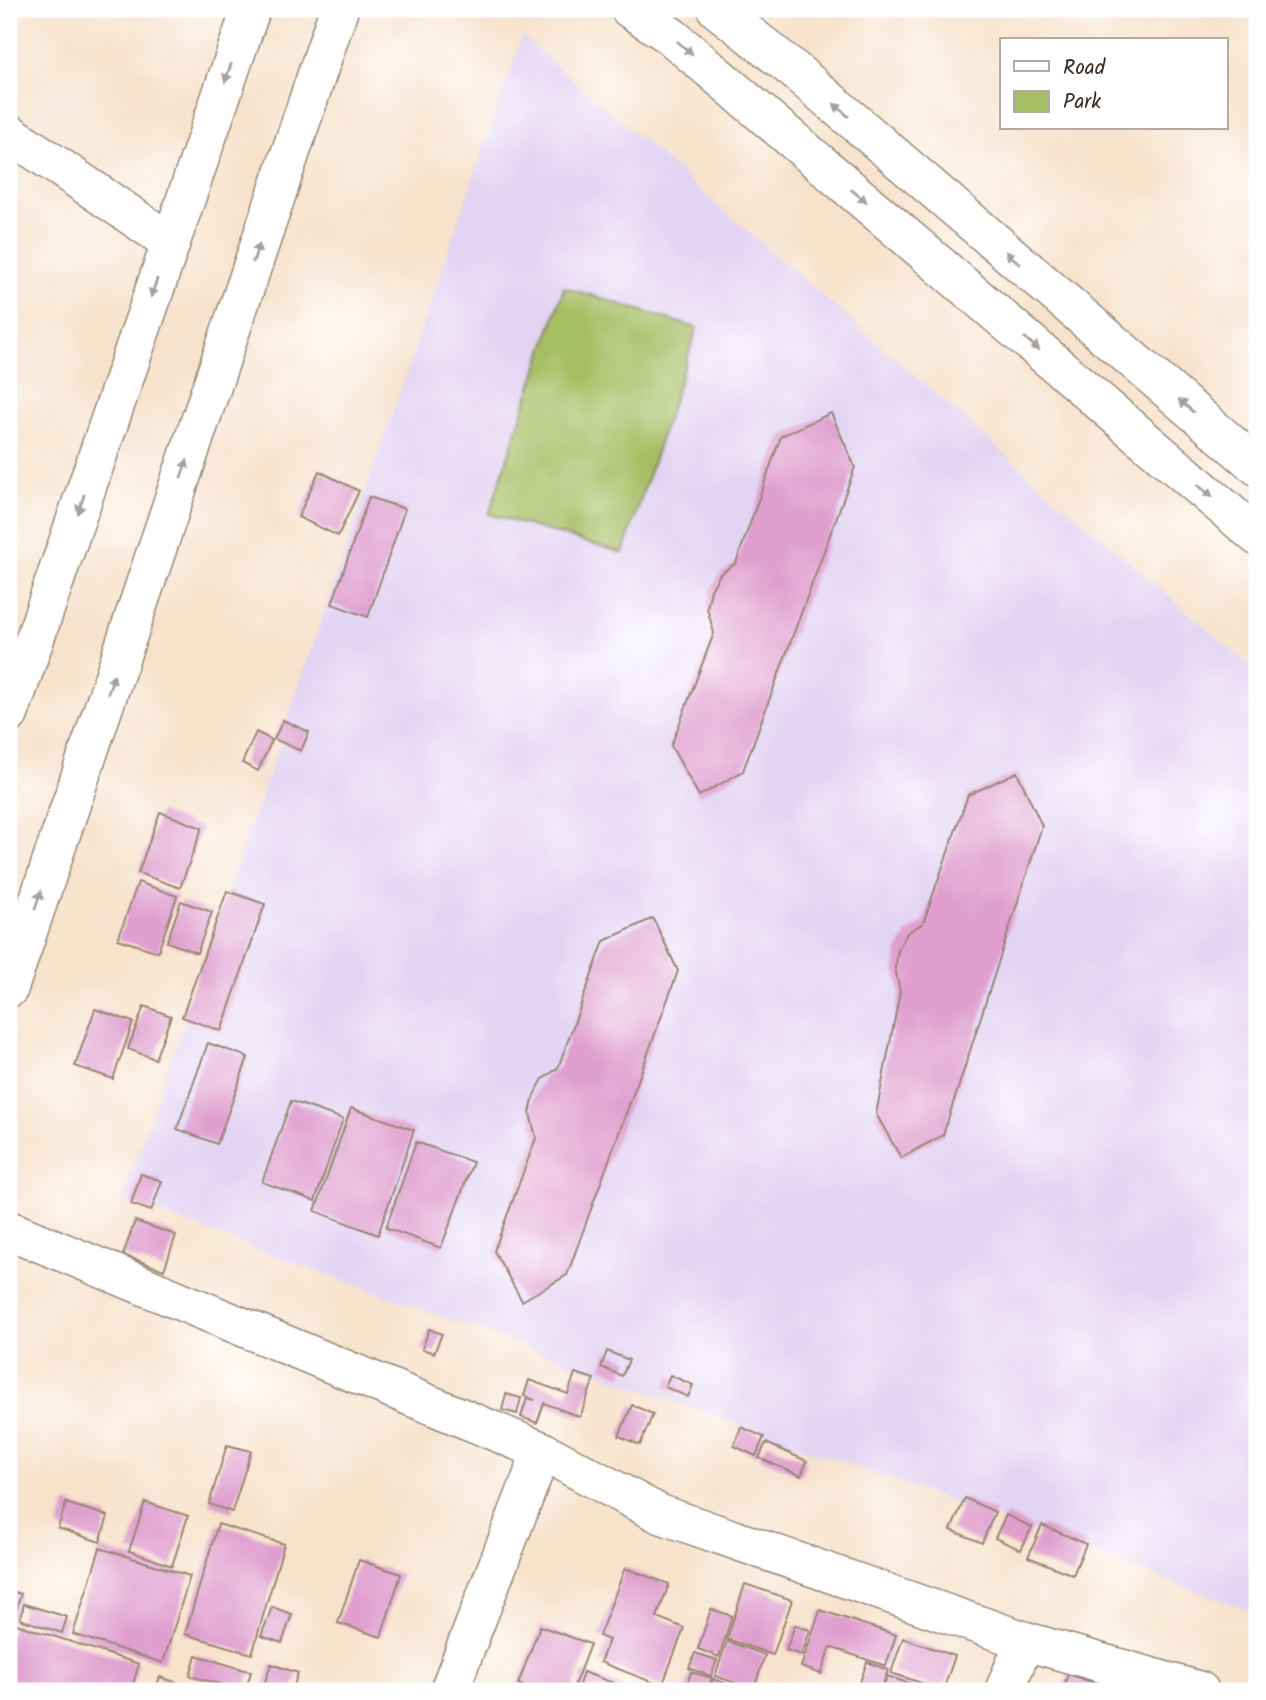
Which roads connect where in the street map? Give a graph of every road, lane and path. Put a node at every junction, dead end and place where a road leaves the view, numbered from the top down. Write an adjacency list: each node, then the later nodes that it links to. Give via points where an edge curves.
1 (251, 9): 6 (main road, one-way to 6)
2 (339, 9): 10 (main road, one-way to 2)
3 (630, 9): 8 (main road, one-way to 8, via 671,36)
4 (717, 9): 7 (main road, one-way to 4)
5 (9, 133): 6 (main road)
6 (170, 242): 9 (main road, one-way to 9)
7 (1257, 466)
8 (1257, 536)
9 (9, 714)
10 (9, 988)
11 (9, 1230): 12 (main road)
12 (542, 1451): 13 (main road, via 660,1514); 14 (main road)
13 (1024, 1641): 15 (main road); 16 (main road)
14 (449, 1691)
15 (1004, 1691)
16 (1200, 1691)

